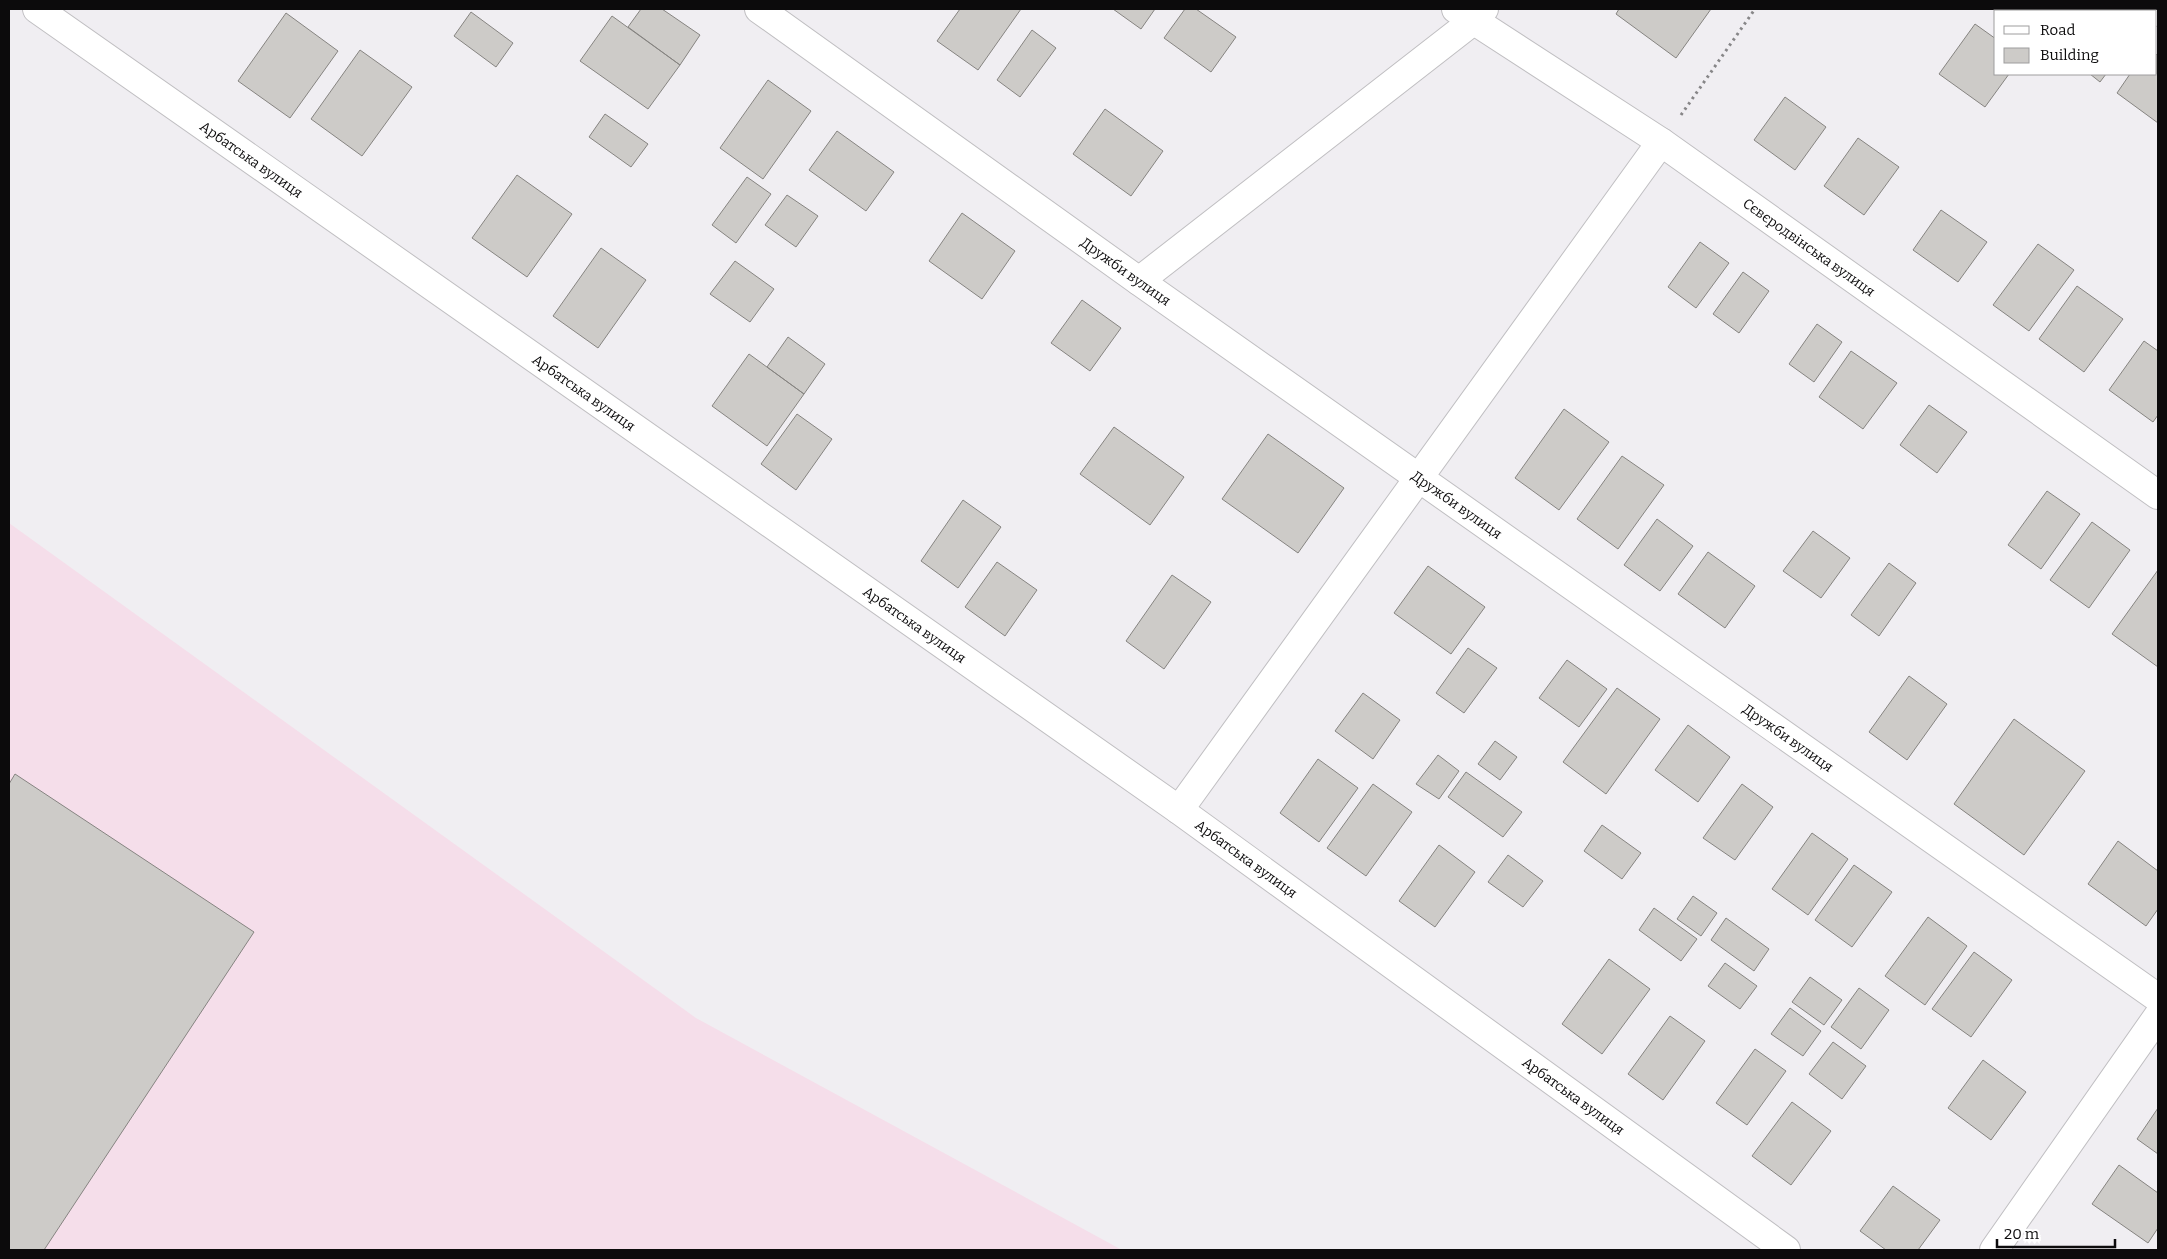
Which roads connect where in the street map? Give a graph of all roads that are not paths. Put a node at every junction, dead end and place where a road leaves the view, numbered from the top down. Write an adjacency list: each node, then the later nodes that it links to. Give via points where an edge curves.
1 (37, 9): 8 (street, Арбатська вулиця)
2 (759, 9): 5 (street, Дружби вулиця)
3 (1471, 13): 4 (street, Сєвєродвінська вулиця); 5 (street)
4 (1661, 142): 6 (street); 7 (street, Сєвєродвінська вулиця)
5 (1139, 282): 6 (street, Дружби вулиця)
6 (1420, 478): 8 (street); 9 (street, Дружби вулиця)
7 (2158, 495)
8 (1179, 810): 11 (street, Арбатська вулиця)
9 (2158, 998)
10 (2158, 1016): 12 (street)
11 (1786, 1250)
12 (1994, 1250)

